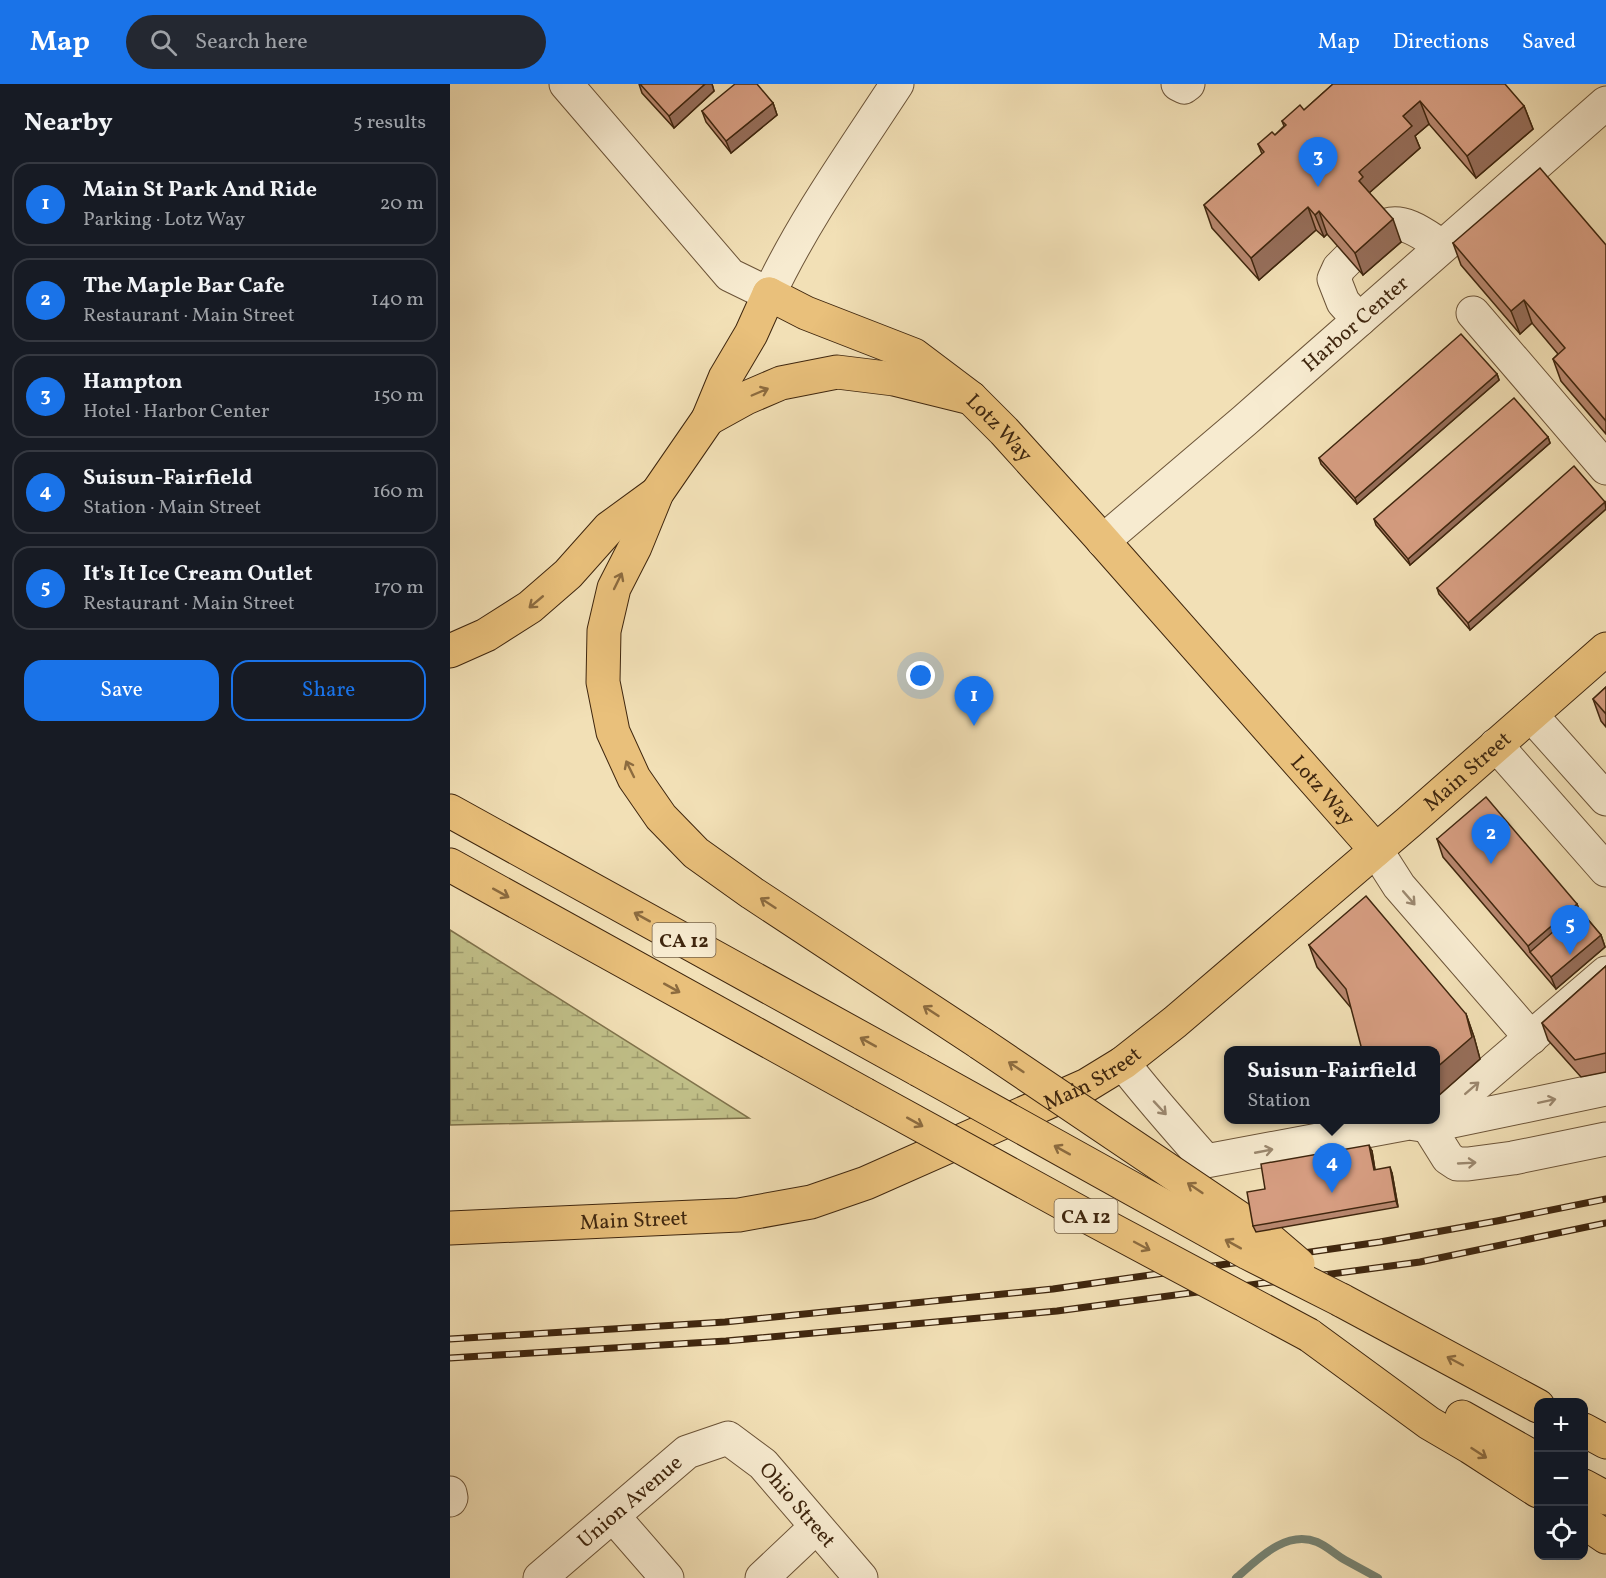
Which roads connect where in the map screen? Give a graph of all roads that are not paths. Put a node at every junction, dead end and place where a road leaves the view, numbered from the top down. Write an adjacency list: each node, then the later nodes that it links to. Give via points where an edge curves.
1 (566, 84): 9 (street, Lotz Way, via 730,275)
2 (897, 84): 9 (street, via 785,260)
3 (1178, 84): 4 (street)
4 (1188, 84)
5 (1606, 103): 7 (street, Harbor Center)
6 (1387, 225): 7 (street, via 1407,226)
7 (1442, 246): 11 (street, Harbor Center)
8 (1348, 259): 11 (street, via 1334,279 1343,302)
9 (769, 294): 12 (main road, Lotz Way, via 914,356); 13 (main road)
10 (1473, 313): 14 (street)
11 (1359, 320): 16 (street, Harbor Center)
12 (971, 398): 13 (main road, one-way to 12, via 781,383 837,372 894,379); 16 (main road, Lotz Way)
13 (708, 419): 15 (main road)
14 (1606, 468)
15 (657, 493): 18 (main road, one-way to 18, via 609,528 568,574 530,607 486,635); 39 (main road, one-way to 15, bridge, via 1263,1234 752,893 696,853 661,817 634,778 613,732 603,682 604,631 614,588)
16 (1103, 541): 23 (main road, Lotz Way)
17 (1606, 649): 19 (main road, Main Street)
18 (450, 651)
19 (1531, 715): 20 (main road, Main Street); 21 (street)
20 (1496, 745): 23 (main road, Main Street); 25 (street)
21 (1606, 799)
22 (450, 811): 39 (main road, CA 12, one-way to 22, bridge, via 1248,1253)
23 (1376, 850): 27 (street, one-way to 27, via 1399,886); 28 (main road, Main Street)
24 (450, 865): 41 (main road, CA 12, one-way to 41, bridge, via 1309,1335)
25 (1606, 870)
26 (1606, 973): 27 (street)
27 (1531, 1038): 30 (street, one-way to 27)
28 (1123, 1063): 31 (street, one-way to 31, via 1206,1161); 38 (main road, Main Street, via 1087,1085 866,1183 811,1202 739,1215)
29 (1606, 1089): 35 (street, one-way to 29)
30 (1440, 1116)
31 (1404, 1124)
32 (1415, 1124): 36 (street, one-way to 36)
33 (1430, 1124): 36 (street, one-way to 33)
34 (1438, 1124): 36 (street, one-way to 34)
35 (1440, 1124)
36 (1428, 1126): 37 (street, one-way to 37, via 1448,1158 1457,1164 1513,1158)
37 (1606, 1139)
38 (450, 1228)
39 (1341, 1300): 40 (main road, CA 12, one-way to 39)
40 (1534, 1403)
41 (1441, 1418): 45 (main road, CA 12); 46 (main road, one-way to 46, via 1470,1447)
42 (1588, 1432): 44 (main road)
43 (728, 1438): 51 (street, Union Avenue, via 687,1452); 53 (street, Ohio Street, via 763,1464)
44 (1606, 1442)
45 (1534, 1458)
46 (1534, 1488)
47 (1588, 1488): 49 (main road)
48 (450, 1492): 50 (street)
49 (1606, 1498)
50 (450, 1500)
51 (613, 1516): 55 (street, Union Avenue); 56 (street)
52 (1588, 1525): 54 (main road)
53 (816, 1527): 57 (street); 58 (street, Ohio Street)
54 (1606, 1537)
55 (540, 1578)
56 (667, 1578)
57 (762, 1578)
58 (861, 1578)

